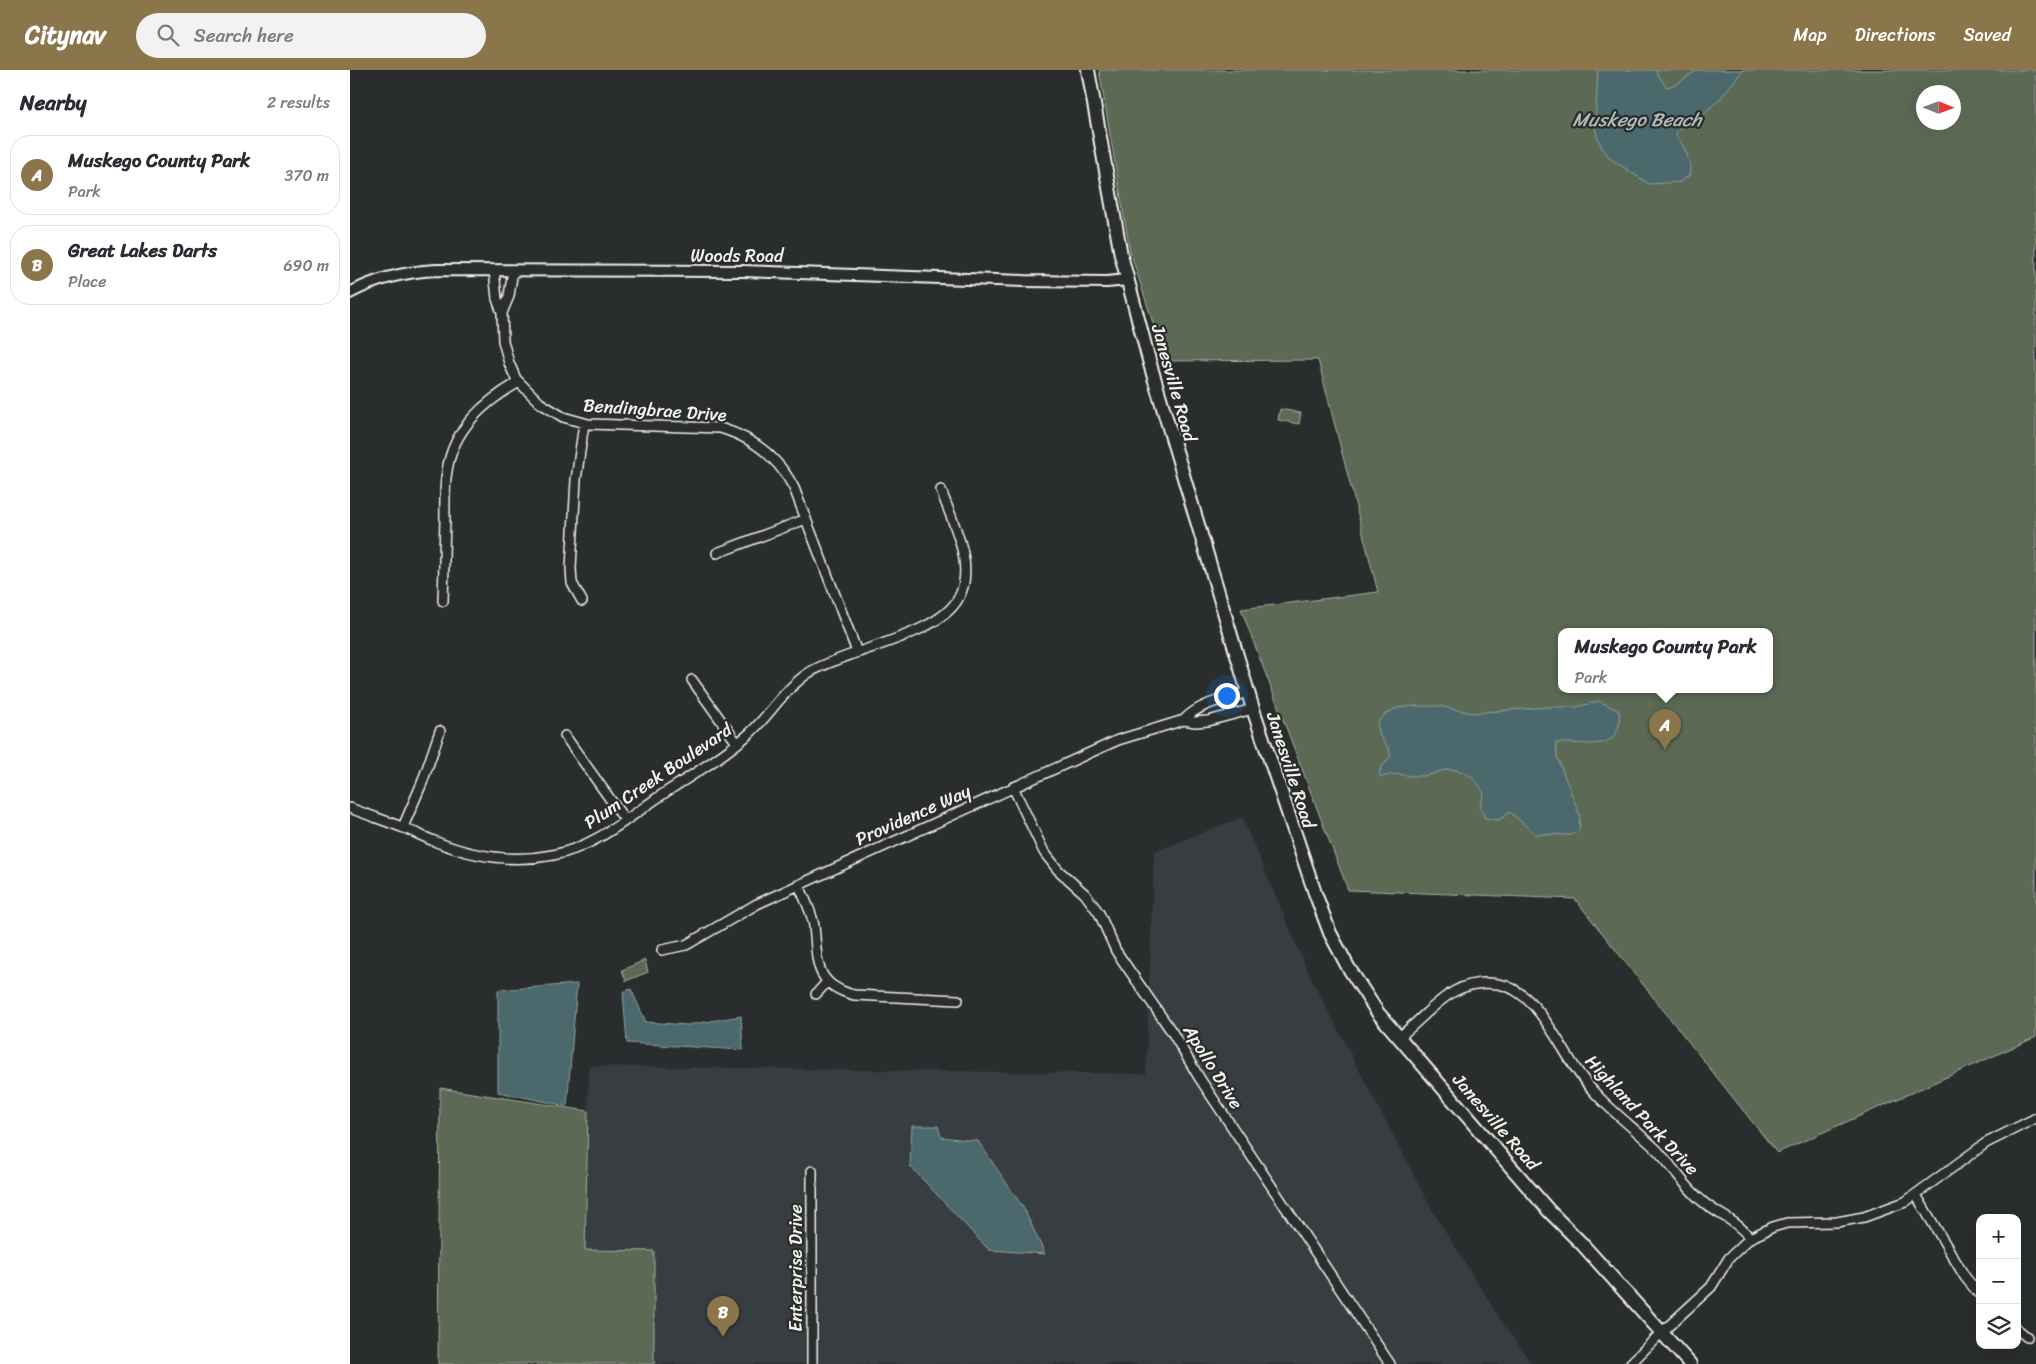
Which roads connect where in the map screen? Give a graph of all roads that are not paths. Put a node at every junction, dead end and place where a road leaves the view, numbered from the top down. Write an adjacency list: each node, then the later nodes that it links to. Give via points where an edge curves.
1 (1088, 70): 4 (main road, Janesville Road)
2 (494, 270): 3 (street, Woods Road); 5 (street, Woods Road, via 408,272 375,281); 6 (street, Bendingbrae Drive)
3 (513, 270): 4 (street, Woods Road, via 744,271 1024,281); 6 (street, Bendingbrae Drive, via 509,296)
4 (1127, 280): 16 (main road, Janesville Road)
5 (350, 293)
6 (502, 313): 7 (street, Bendingbrae Drive, via 505,351)
7 (518, 382): 8 (street, Bendingbrae Drive, via 546,407 563,417); 12 (street, via 480,408 463,430 450,456 446,478)
8 (584, 423): 10 (street, Bendingbrae Drive, via 711,427 737,433 765,450 782,468); 13 (street, via 576,480 571,568 572,583)
9 (941, 490): 14 (street, Plum Creek Boulevard, via 964,554 965,577 960,594 950,610 938,620)
10 (806, 519): 11 (street); 14 (street, Bendingbrae Drive)
11 (717, 553)
12 (443, 601)
13 (582, 601)
14 (857, 652): 21 (street, Plum Creek Boulevard, via 824,665 799,680 753,730)
15 (692, 680): 21 (street)
16 (1248, 692): 17 (main road, Janesville Road); 18 (street, Providence Way, via 1200,708)
17 (1253, 709): 18 (street, Providence Way, via 1208,721); 31 (main road, Janesville Road, via 1330,933 1365,994)
18 (1184, 720): 22 (street, Providence Way, via 1118,740)
19 (440, 731): 25 (street)
20 (565, 736): 24 (street)
21 (736, 743): 24 (street, Plum Creek Boulevard)
22 (1013, 788): 26 (street, Providence Way); 41 (street, Apollo Drive, via 1044,852 1099,913 1116,951)
23 (350, 808): 25 (street, Plum Creek Boulevard)
24 (625, 820): 25 (street, Plum Creek Boulevard, via 596,839 564,852 521,859 475,855)
25 (403, 827)
26 (799, 885): 27 (street, Providence Way, via 740,912 686,945); 28 (street, via 814,924 818,964)
27 (662, 950)
28 (827, 982): 29 (street); 30 (street, via 854,995)
29 (816, 994)
30 (958, 1000)
31 (1399, 1037): 35 (street, Highland Park Drive, via 1460,987 1485,983 1514,989 1535,1006 1562,1050 1594,1092 1654,1147 1703,1202 1741,1226); 38 (main road, Janesville Road, via 1549,1211)
32 (2036, 1118): 34 (street, via 1978,1148)
33 (812, 1171): 40 (street, Enterprise Drive)
34 (1916, 1195): 35 (street, via 1864,1217 1837,1222 1787,1223); 36 (street)
35 (1750, 1238): 38 (street, via 1729,1258 1712,1288)
36 (1976, 1290)
37 (2021, 1332): 39 (street)
38 (1661, 1333): 42 (street); 43 (main road, Janesville Road)
39 (2027, 1337)
40 (812, 1364)
41 (1390, 1364)
42 (1630, 1364)
43 (1690, 1364)

